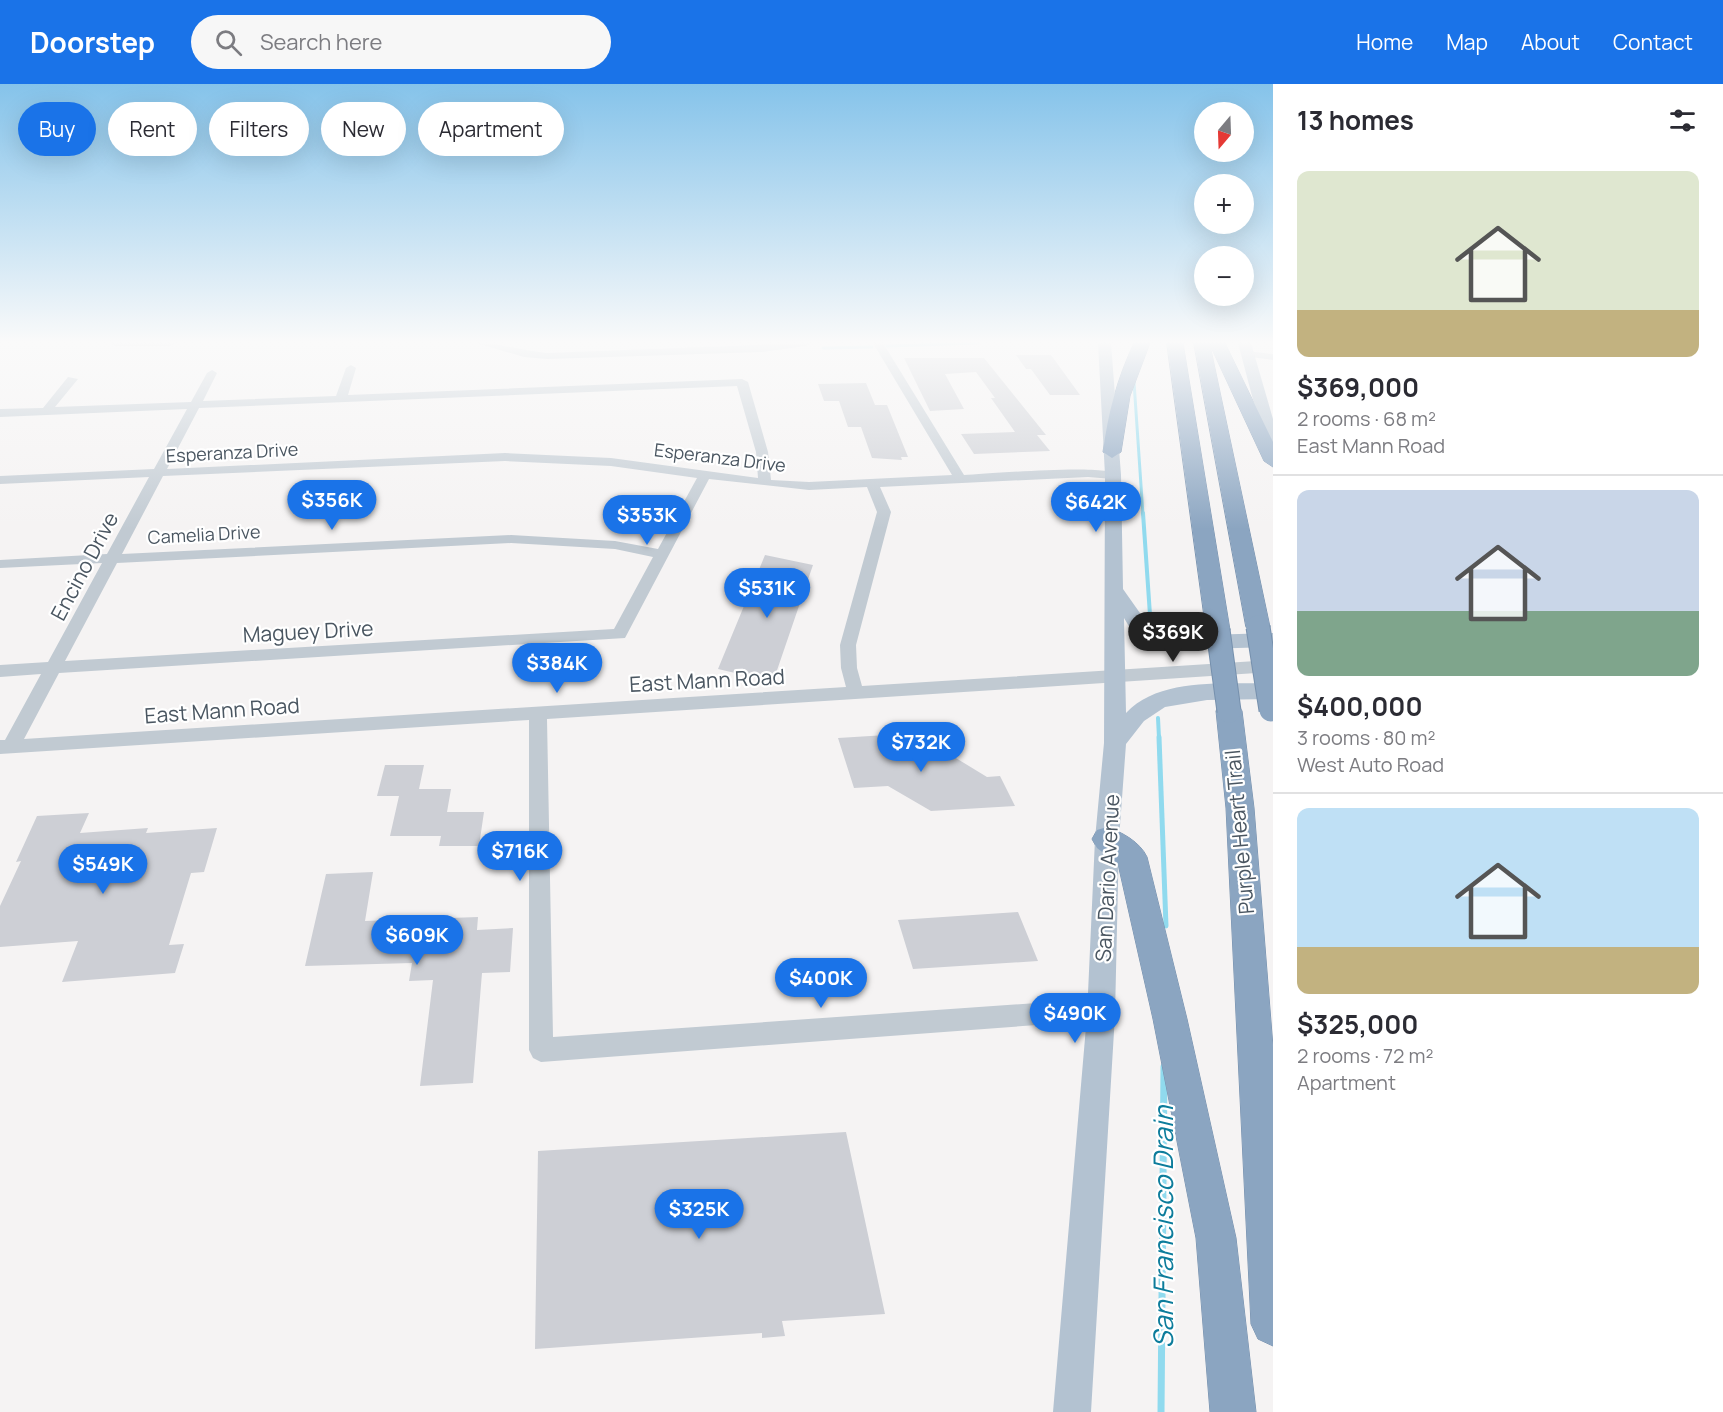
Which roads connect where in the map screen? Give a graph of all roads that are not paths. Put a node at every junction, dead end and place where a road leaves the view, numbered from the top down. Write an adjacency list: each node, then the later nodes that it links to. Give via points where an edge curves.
1 (51, 405): 12 (street)
2 (216, 405): 11 (street)
3 (749, 405): 22 (street)
4 (916, 405): 21 (street)
5 (1109, 405): 15 (main road, San Dario Avenue)
6 (1117, 405): 15 (highway)
7 (1184, 405): 40 (highway, Purple Heart Trail, bridge, via 1240,808)
8 (1216, 405): 28 (highway)
9 (1246, 405): 16 (highway)
10 (1261, 405): 14 (main road)
11 (194, 406): 12 (street); 17 (street, Encino Drive)
12 (46, 411): 13 (street)
13 (0, 413)
14 (1273, 445)
15 (1112, 452): 19 (main road, San Dario Avenue)
16 (1273, 461)
17 (158, 473): 18 (street, Esperanza Drive, via 505,457 611,462); 20 (street, Esperanza Drive); 25 (street, Encino Drive)
18 (705, 474): 22 (street, Esperanza Drive); 24 (street)
19 (1113, 475): 21 (street, Esperanza Drive); 27 (main road, San Dario Avenue)
20 (0, 480)
21 (961, 480): 23 (street, Esperanza Drive)
22 (765, 483): 23 (street, Esperanza Drive)
23 (872, 483): 33 (street, via 884,512 848,645)
24 (661, 554): 25 (street, Camelia Drive, via 615,545 511,538); 30 (street, Maguey Drive, via 619,633)
25 (112, 558): 26 (street, Camelia Drive); 30 (street, Encino Drive)
26 (0, 564)
27 (1116, 591): 28 (main road, via 1140,628 1169,643); 32 (main road, San Dario Avenue)
28 (1265, 634): 34 (highway, bridge)
29 (1273, 666): 32 (street, East Mann Road)
30 (53, 667): 31 (street, Maguey Drive); 37 (street, Encino Drive)
31 (0, 670)
32 (1116, 677): 33 (street, East Mann Road); 36 (main road, San Dario Avenue)
33 (856, 694): 35 (street, East Mann Road)
34 (1272, 707): 36 (main road, via 1183,696 1160,700 1143,709)
35 (538, 713): 37 (street, East Mann Road); 39 (street, via 541,1050 1064,1012)
36 (1115, 743): 38 (main road, San Dario Avenue)
37 (6, 747)
38 (1107, 839): 39 (main road, San Dario Avenue); 42 (highway, via 1132,857 1170,1019 1216,1238)
39 (1101, 1015): 41 (main road, San Dario Avenue)
40 (1273, 1324)
41 (1072, 1412)
42 (1233, 1412)

